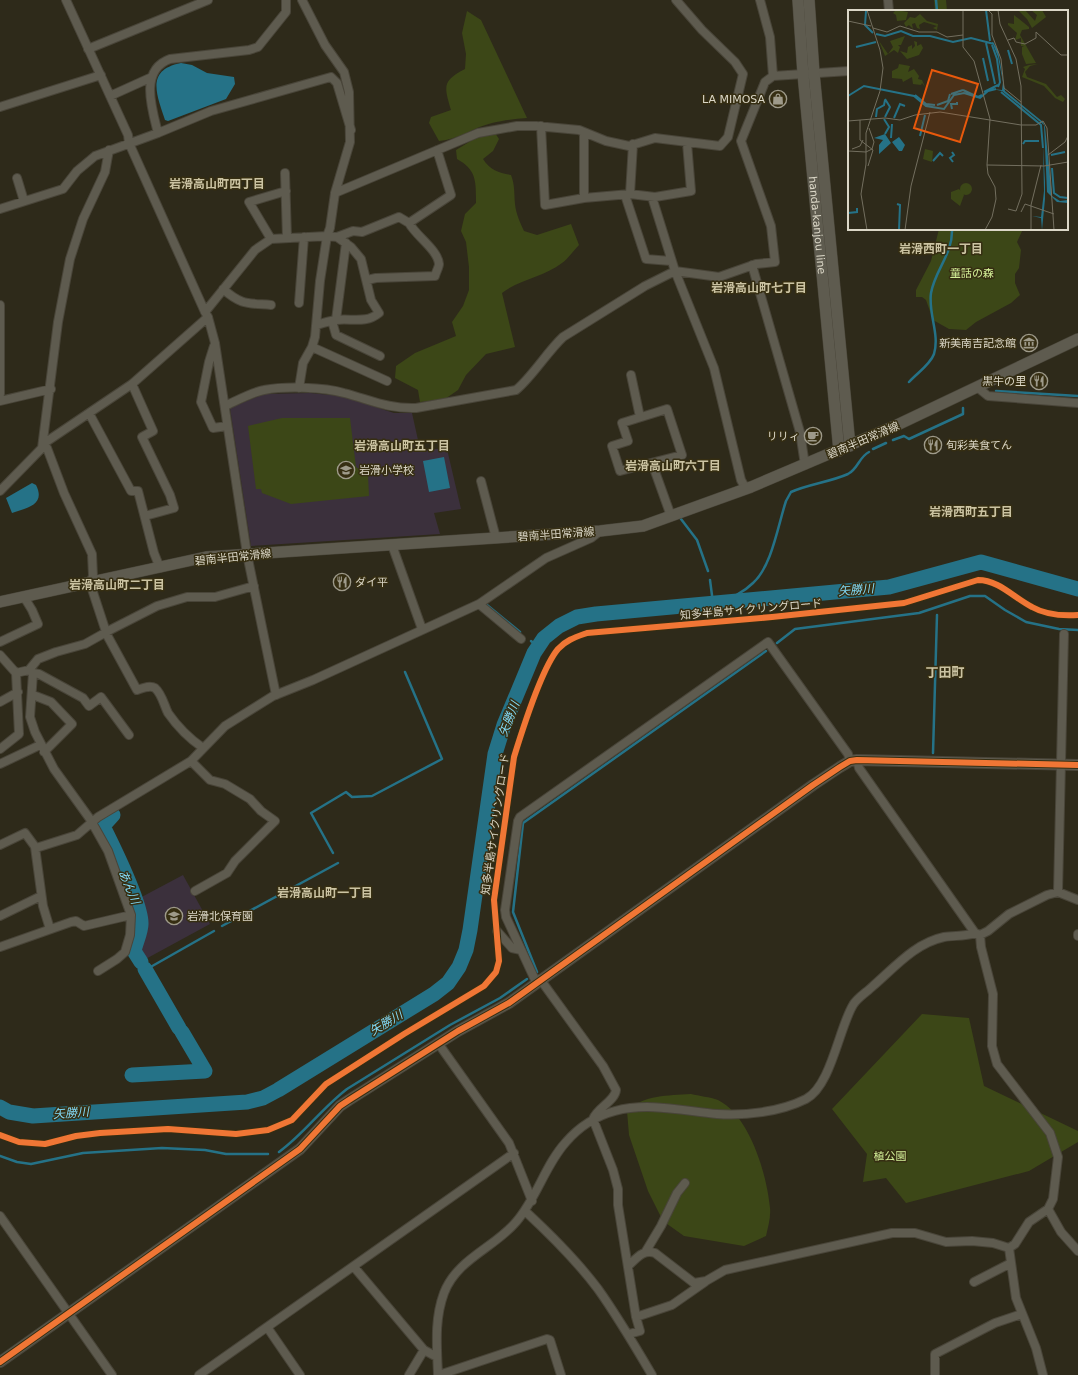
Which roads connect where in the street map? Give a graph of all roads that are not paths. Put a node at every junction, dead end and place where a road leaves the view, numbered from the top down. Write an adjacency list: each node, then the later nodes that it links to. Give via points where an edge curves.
1 (66, 0): 11 (street)
2 (208, 0): 11 (street)
3 (286, 0): 16 (street, via 286,12 258,47 170,59 156,68)
4 (302, 0): 20 (street, via 325,45 347,79)
5 (676, 0): 24 (street, via 735,62 743,74 728,137 720,146)
6 (760, 0): 15 (street, via 770,36)
7 (798, 0): 13 (main road, handa-kanjou line)
8 (809, 0): 13 (main road, handa-kanjou line)
9 (888, 0): 10 (street)
10 (889, 10)
11 (88, 49): 14 (street)
12 (848, 71): 13 (street)
13 (808, 74): 15 (street); 74 (main road, handa-kanjou line); 75 (main road, handa-kanjou line)
14 (101, 76): 17 (street); 18 (street)
15 (773, 76): 45 (street, via 765,82 741,141 772,226 775,262)
16 (152, 77): 17 (street); 21 (street, via 150,98)
17 (110, 96): 23 (street)
18 (0, 107)
19 (541, 126): 22 (street, via 579,130); 27 (street, via 517,126 478,133); 34 (street, via 545,205)
20 (351, 130): 21 (street, via 337,83 332,77 211,111); 31 (street)
21 (158, 133): 23 (street)
22 (584, 133): 25 (street, via 606,141 629,146); 34 (street)
23 (130, 143): 26 (street); 52 (street)
24 (687, 143): 25 (street, via 655,138); 33 (street, via 691,190)
25 (633, 144): 32 (street)
26 (109, 150): 35 (street, via 95,156 77,171 64,189); 65 (street, via 105,172 83,219 70,259 58,322)
27 (437, 150): 31 (street); 37 (street, via 451,195)
28 (285, 173): 30 (street)
29 (17, 178): 35 (street)
30 (286, 191): 41 (street); 42 (street, via 250,202)
31 (335, 193): 38 (street, via 330,228)
32 (627, 194): 33 (street); 34 (street); 44 (street, via 646,260)
33 (652, 197): 44 (street)
34 (584, 198)
35 (24, 202): 36 (street)
36 (0, 209)
37 (409, 223): 40 (street, via 399,217 362,232 353,231); 47 (street, via 413,231 436,254 439,264 435,276)
38 (326, 236): 39 (street); 40 (street); 55 (street)
39 (304, 237): 41 (street); 49 (street)
40 (337, 237): 43 (street)
41 (287, 238): 42 (street)
42 (272, 239): 48 (street, via 255,250)
43 (346, 243): 47 (street, via 361,259); 53 (street)
44 (671, 261): 46 (street)
45 (752, 265): 46 (street, via 719,277); 77 (street, via 800,432)
46 (675, 271): 64 (street, via 645,286 563,337 516,390 401,409 344,392); 79 (street, via 714,368 741,480)
47 (367, 280): 53 (street, via 371,300 379,313 364,320)
48 (223, 289): 51 (street, via 237,300 248,304); 52 (street)
49 (299, 303)
50 (0, 305): 54 (street)
51 (271, 305)
52 (206, 315): 57 (street); 62 (street)
53 (334, 321): 55 (street); 59 (street, via 336,335)
54 (1, 325): 66 (street)
55 (317, 325): 58 (street)
56 (1078, 339): 63 (main road, 碧南半田常滑線)
57 (215, 343): 69 (street); 72 (street, via 201,402 213,428)
58 (312, 347): 61 (street); 64 (street, via 303,363)
59 (380, 356)
60 (631, 375): 71 (street)
61 (388, 381)
62 (132, 384): 70 (street); 81 (street, via 153,431 142,437 174,508)
63 (977, 387): 68 (street, via 988,396); 74 (main road, 碧南半田常滑線)
64 (299, 388): 69 (street, via 264,390)
65 (51, 389): 67 (street); 73 (street)
66 (0, 394)
67 (0, 401)
68 (1078, 403)
69 (225, 406): 72 (street)
70 (89, 413): 73 (street); 81 (street, via 131,491 138,491)
71 (640, 417): 76 (street, via 667,409 682,455); 76 (street, via 622,423 628,441 612,446 620,472)
72 (228, 426): 86 (street)
73 (43, 444): 80 (street); 88 (street, via 47,448 92,554 93,576)
74 (850, 446): 75 (main road, 碧南半田常滑線)
75 (838, 451): 77 (main road, 碧南半田常滑線)
76 (652, 463): 82 (street)
77 (805, 465): 79 (main road, 碧南半田常滑線)
78 (481, 481): 84 (street)
79 (746, 489): 82 (main road, 碧南半田常滑線)
80 (0, 491)
81 (145, 516): 87 (street)
82 (671, 516): 83 (main road, 碧南半田常滑線, via 643,526)
83 (600, 530): 84 (main road, 碧南半田常滑線); 92 (street, via 591,538 546,558)
84 (496, 538): 85 (main road, 碧南半田常滑線)
85 (392, 545): 86 (main road, 碧南半田常滑線); 93 (street)
86 (247, 554): 87 (main road, 碧南半田常滑線, via 206,557); 89 (street)
87 (160, 568): 88 (main road, 碧南半田常滑線)
88 (90, 583): 90 (main road, 碧南半田常滑線); 94 (street)
89 (254, 586): 94 (street, via 215,597 187,597 173,601 157,606); 103 (street)
90 (24, 597): 91 (main road, 碧南半田常滑線); 97 (street, via 38,624)
91 (0, 602)
92 (479, 604): 93 (street); 96 (street)
93 (422, 629): 103 (street)
94 (106, 632): 99 (street, via 80,647 56,652 38,660); 107 (street, via 137,690 148,686 155,688 168,712)
95 (1064, 634): 112 (street)
96 (521, 639)
97 (0, 642)
98 (0, 655): 100 (street)
99 (31, 671): 100 (street); 102 (street); 105 (street, via 83,698 89,706 101,697)
100 (16, 674): 101 (street)
101 (18, 692): 104 (street); 108 (street, via 19,734)
102 (32, 695): 106 (street, via 30,716); 106 (street, via 51,702 72,724)
103 (276, 695): 107 (street, via 225,726)
104 (0, 702)
105 (129, 735)
106 (42, 748): 111 (street); 114 (street)
107 (203, 748): 110 (street)
108 (0, 749)
109 (854, 760): 112 (street); 125 (street); 127 (street, via 768,642 520,817 505,910); 129 (street, via 813,785)
110 (191, 761): 114 (street, via 98,817); 117 (street, via 210,780 225,784 250,799 275,821 235,861 227,873)
111 (0, 764)
112 (1061, 764): 113 (street); 118 (street)
113 (1078, 765)
114 (93, 823): 116 (street, via 77,835); 121 (street, via 108,851)
115 (0, 845): 116 (street, via 25,833)
116 (35, 847): 119 (street)
117 (196, 891)
118 (1058, 892): 120 (street); 125 (street, via 1034,900 1009,914 988,931)
119 (41, 896): 122 (street); 123 (street)
120 (1078, 900)
121 (131, 915): 123 (street, via 84,926 76,921); 128 (street, via 130,935 125,952)
122 (0, 916)
123 (50, 929): 126 (street)
124 (497, 931): 127 (street, via 512,948)
125 (977, 934): 131 (street, via 943,937 914,950 853,1004 826,1072 814,1092 805,1100 776,1110 726,1114 670,1108 629,1108); 135 (street, via 993,994 992,1046 997,1064 1050,1133 1058,1157 1053,1199)
126 (0, 947)
127 (521, 950): 129 (street)
128 (98, 971)
129 (538, 981): 130 (street, via 509,1003); 131 (street, via 615,1087 616,1093)
130 (438, 1043): 132 (street); 146 (street, via 340,1106 300,1150)
131 (593, 1119): 134 (street, via 565,1142); 142 (street, via 615,1176)
132 (514, 1153): 134 (street); 143 (street)
133 (685, 1183): 139 (street)
134 (532, 1201): 136 (street)
135 (1048, 1209): 138 (street, via 1030,1222 1015,1244); 140 (street, via 1061,1232)
136 (525, 1211): 150 (street, via 571,1257 598,1289); 152 (street, via 506,1233 456,1272 444,1292 437,1323)
137 (0, 1216): 146 (street)
138 (1009, 1248): 141 (street); 144 (street, via 993,1243 946,1242 915,1233 892,1233 726,1270)
139 (646, 1251): 142 (street); 144 (street, via 655,1253 694,1283)
140 (1078, 1251)
141 (1011, 1263): 145 (street); 147 (street, via 1016,1298)
142 (628, 1266): 148 (street)
143 (354, 1267): 149 (street); 151 (street)
144 (706, 1281): 148 (street, via 672,1305)
145 (974, 1282)
146 (69, 1314): 153 (street); 155 (street)
147 (1022, 1314): 162 (street, via 996,1323 935,1354); 163 (street, via 1036,1348)
148 (636, 1317): 150 (street, via 640,1331)
149 (267, 1327): 156 (street); 157 (street)
150 (629, 1334): 161 (street)
151 (424, 1350): 152 (street); 158 (street)
152 (437, 1357): 159 (street)
153 (0, 1362)
154 (458, 1372): 159 (street); 160 (street, via 547,1339 550,1340)
155 (112, 1375)
156 (199, 1375)
157 (300, 1375)
158 (409, 1375)
159 (439, 1375)
160 (561, 1375)
161 (652, 1375)
162 (935, 1375)
163 (1043, 1375)

